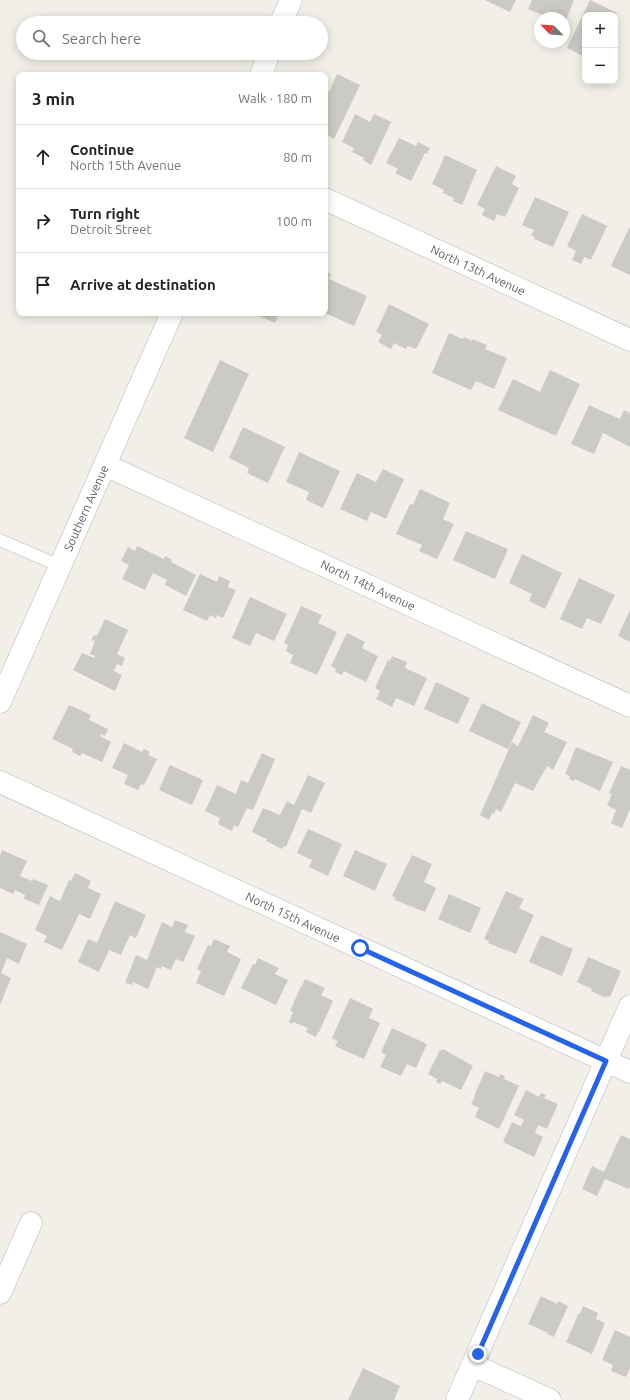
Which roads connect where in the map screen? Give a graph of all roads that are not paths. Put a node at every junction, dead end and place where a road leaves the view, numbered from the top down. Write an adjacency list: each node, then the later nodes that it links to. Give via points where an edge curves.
1 (291, 0): 2 (street)
2 (285, 16)
3 (266, 60): 4 (street)
4 (262, 72)
5 (328, 200): 7 (street, North 13th Avenue)
6 (171, 316): 8 (street, Southern Avenue)
7 (630, 340)
8 (105, 465): 10 (street, Southern Avenue); 12 (street, North 14th Avenue)
9 (0, 540): 10 (lane)
10 (60, 566): 11 (street, Southern Avenue)
11 (0, 702)
12 (630, 706)
13 (0, 782): 15 (street, North 15th Avenue)
14 (630, 1006): 15 (street)
15 (606, 1061): 16 (street, North 15th Avenue); 19 (street)
16 (630, 1072)
17 (31, 1223): 18 (street)
18 (0, 1293)
19 (473, 1365): 20 (street); 21 (street)
20 (457, 1400)
21 (550, 1400)

